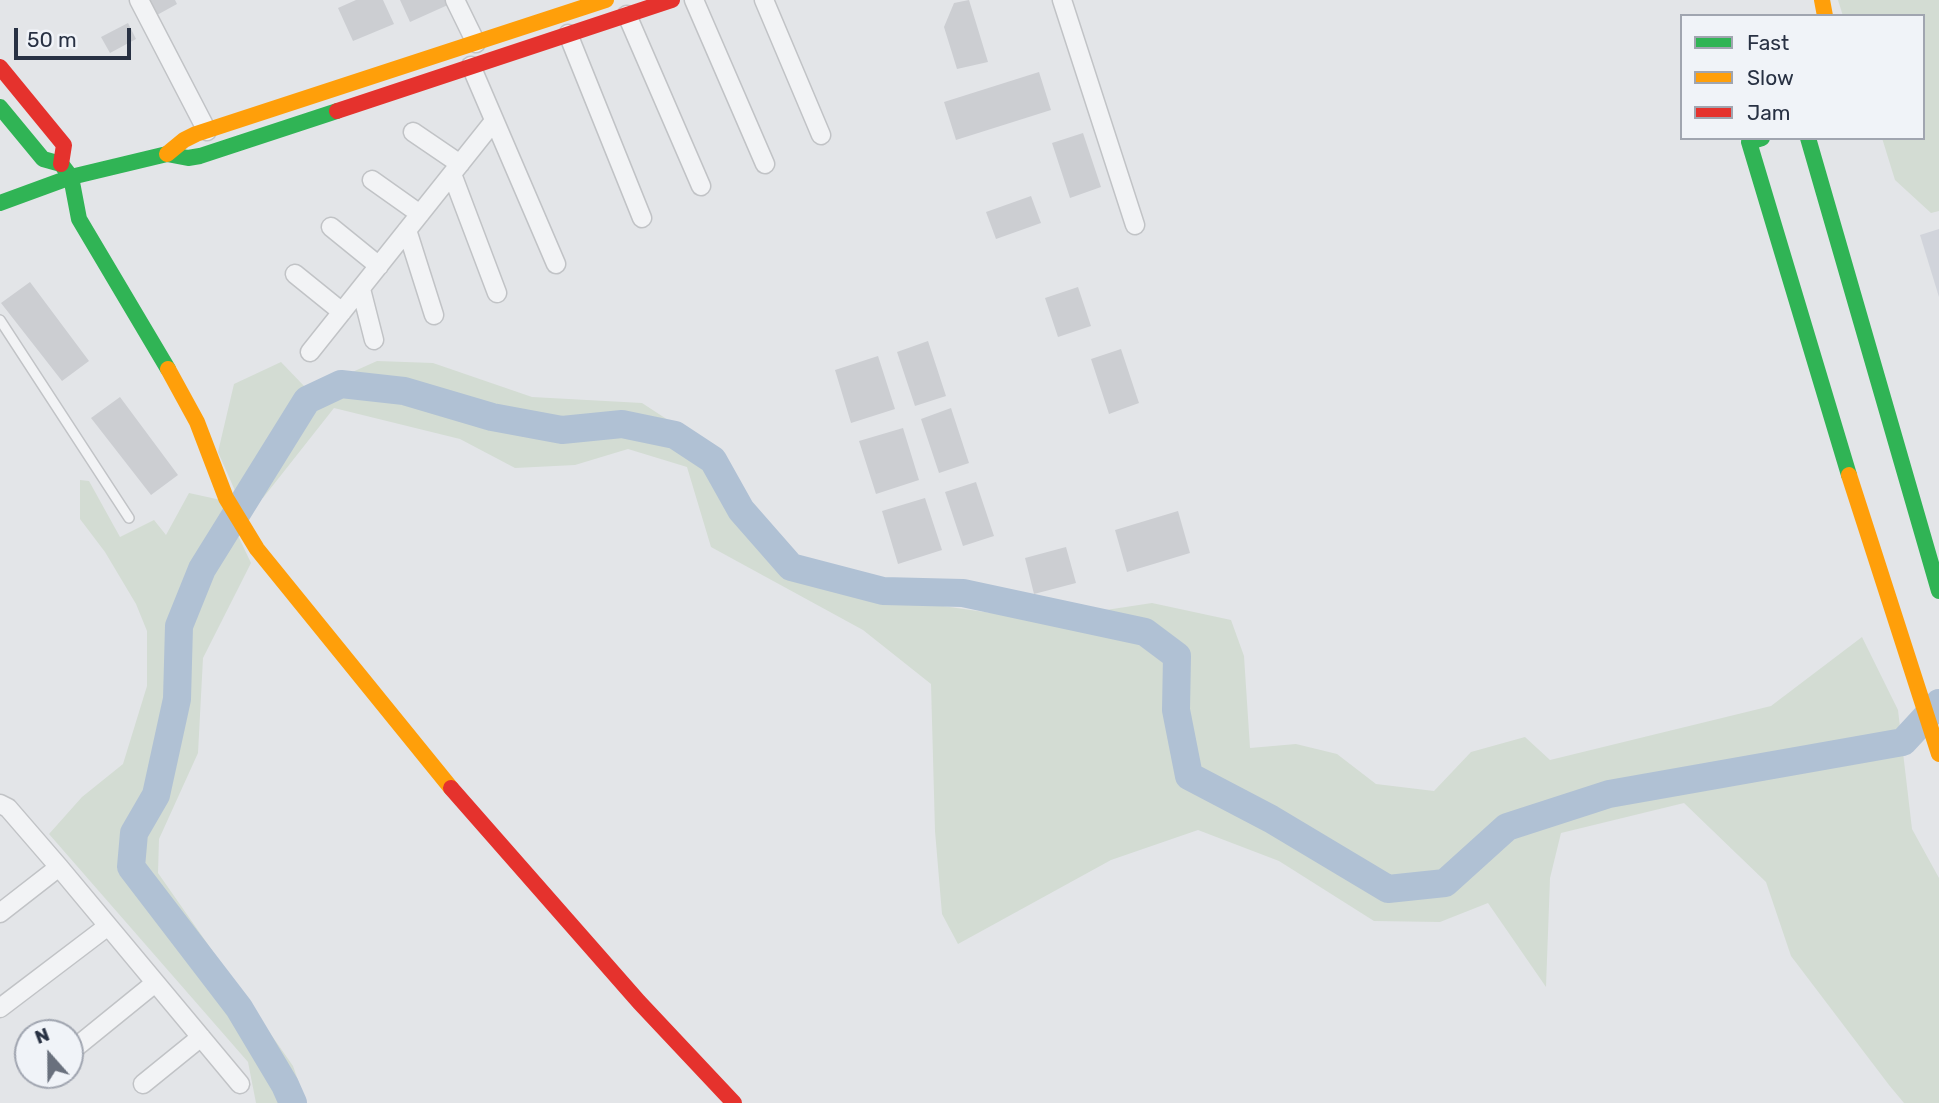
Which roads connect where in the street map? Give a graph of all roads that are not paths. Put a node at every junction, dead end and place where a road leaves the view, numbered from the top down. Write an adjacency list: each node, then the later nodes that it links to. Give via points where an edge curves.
1 (139, 0): 15 (street)
2 (455, 0): 10 (street)
3 (606, 0): 10 (street)
4 (672, 0): 8 (street)
5 (694, 0): 21 (street)
6 (764, 0): 17 (street)
7 (1062, 0): 29 (street)
8 (627, 15): 9 (street); 25 (street)
9 (568, 34): 11 (street); 28 (street)
10 (476, 43): 15 (street)
11 (471, 66): 14 (street); 20 (street, via 200,156)
12 (0, 67): 23 (street, via 64,145)
13 (0, 107): 23 (street, via 43,159)
14 (494, 121): 22 (street); 32 (street)
15 (207, 131): 20 (street, via 184,140)
16 (413, 132): 22 (street)
17 (821, 135)
18 (1756, 140): 44 (street, via 1749,142 1889,606)
19 (1809, 140): 43 (street)
20 (167, 154): 23 (street)
21 (765, 164)
22 (456, 169): 27 (street); 36 (street)
23 (66, 170): 26 (street); 55 (street, via 79,219 197,422 226,498 245,531 367,687 513,861)
24 (372, 180): 27 (street)
25 (701, 186)
26 (0, 203)
27 (420, 214): 31 (street)
28 (642, 218)
29 (1135, 225)
30 (331, 227): 33 (street)
31 (407, 230): 33 (street); 38 (street)
32 (556, 264)
33 (379, 266): 35 (street)
34 (295, 274): 37 (street)
35 (360, 289): 37 (street); 40 (street)
36 (497, 293)
37 (342, 312): 41 (street)
38 (434, 315)
39 (0, 320): 42 (lane)
40 (374, 340)
41 (310, 352)
42 (129, 518)
43 (1939, 591)
44 (1939, 754)
45 (0, 804): 46 (street)
46 (59, 867): 47 (street); 48 (street)
47 (0, 913)
48 (108, 926): 49 (street); 50 (street)
49 (156, 983): 51 (street); 52 (street)
50 (0, 1008)
51 (201, 1037): 53 (street); 54 (street)
52 (84, 1041)
53 (143, 1084)
54 (240, 1084)
55 (734, 1103)

